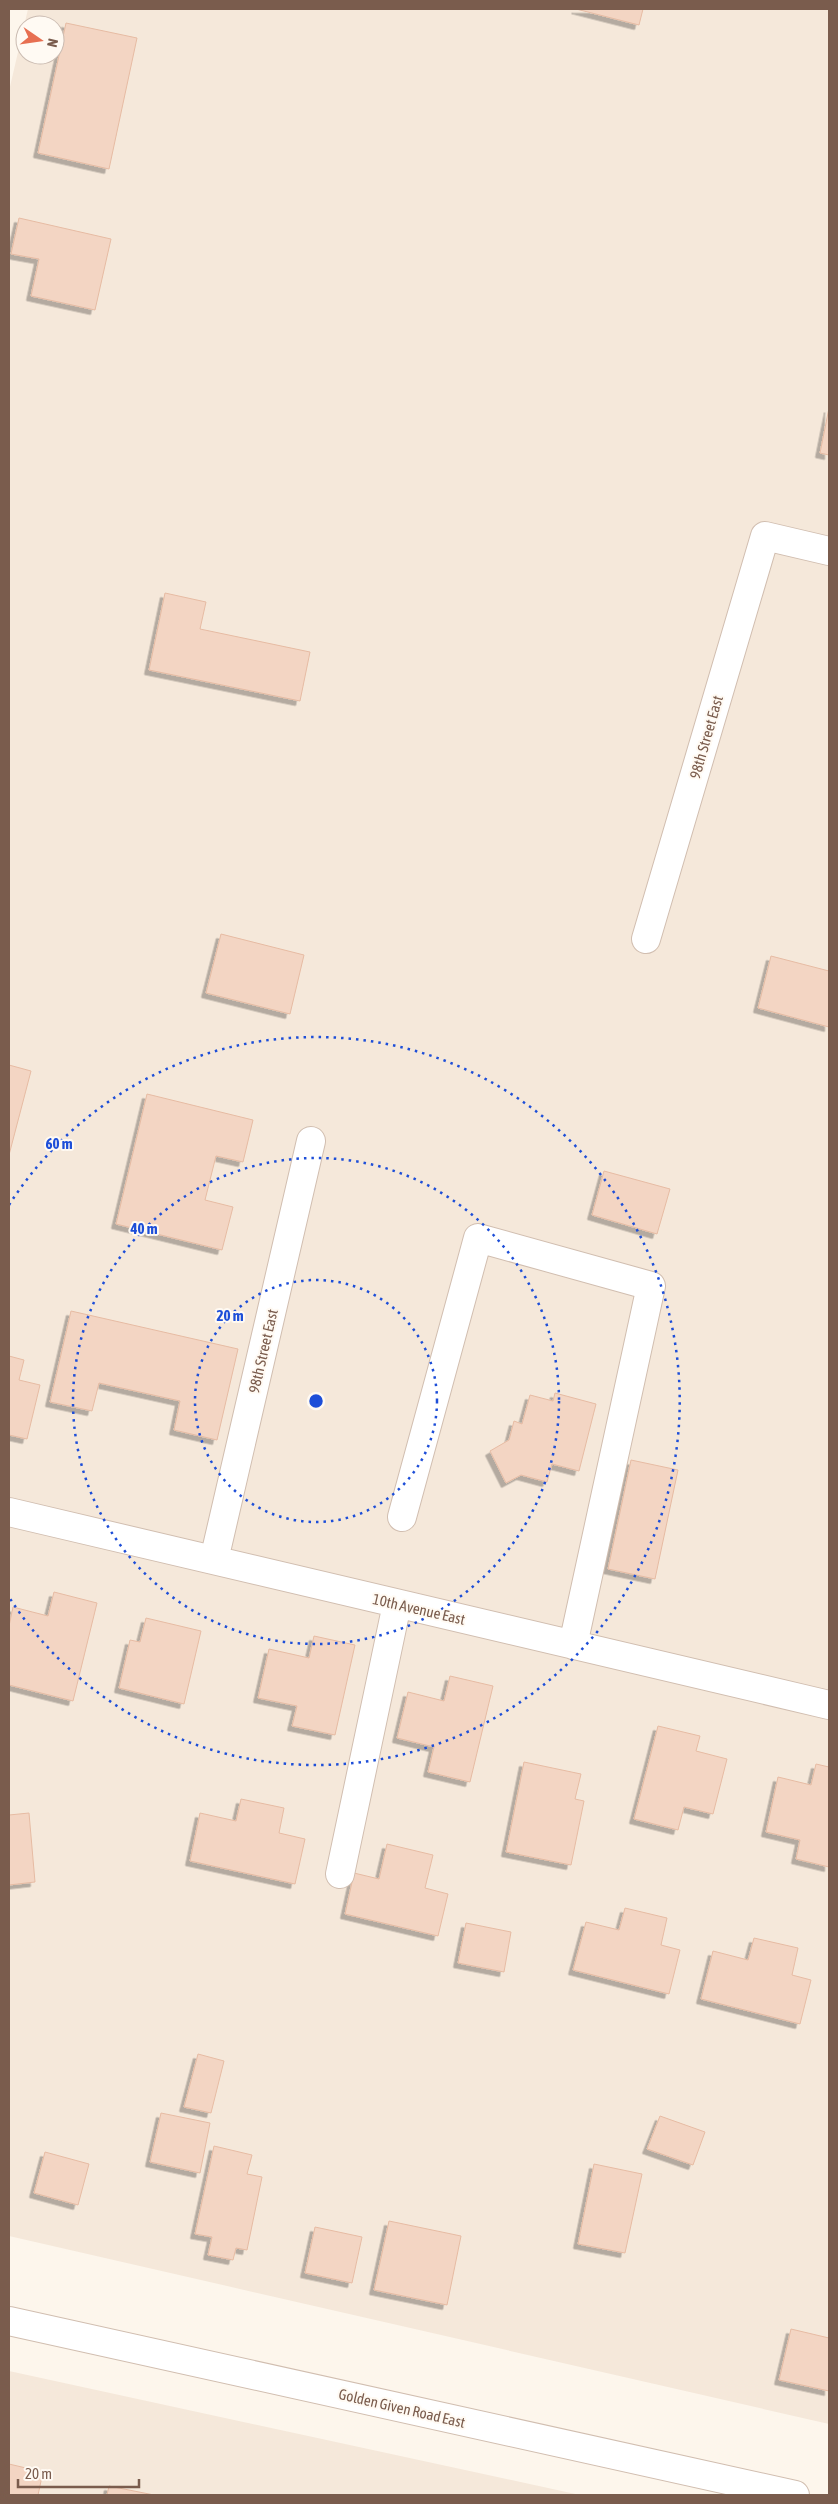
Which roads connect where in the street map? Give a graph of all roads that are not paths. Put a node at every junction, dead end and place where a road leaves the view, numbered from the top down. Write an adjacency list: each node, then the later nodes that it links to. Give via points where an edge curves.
1 (829, 550): 2 (street, 98th Street East, via 765,536)
2 (646, 939)
3 (311, 1141): 6 (street, 98th Street East)
4 (9, 1512): 6 (street, 10th Avenue East)
5 (402, 1517): 8 (street, via 478,1238 652,1286)
6 (214, 1560): 7 (street, 10th Avenue East)
7 (397, 1604): 8 (street, 10th Avenue East); 10 (street)
8 (573, 1645): 9 (street, 10th Avenue East)
9 (829, 1705)
10 (340, 1874)
11 (9, 2321): 12 (street, Golden Given Road East)
12 (795, 2495)

